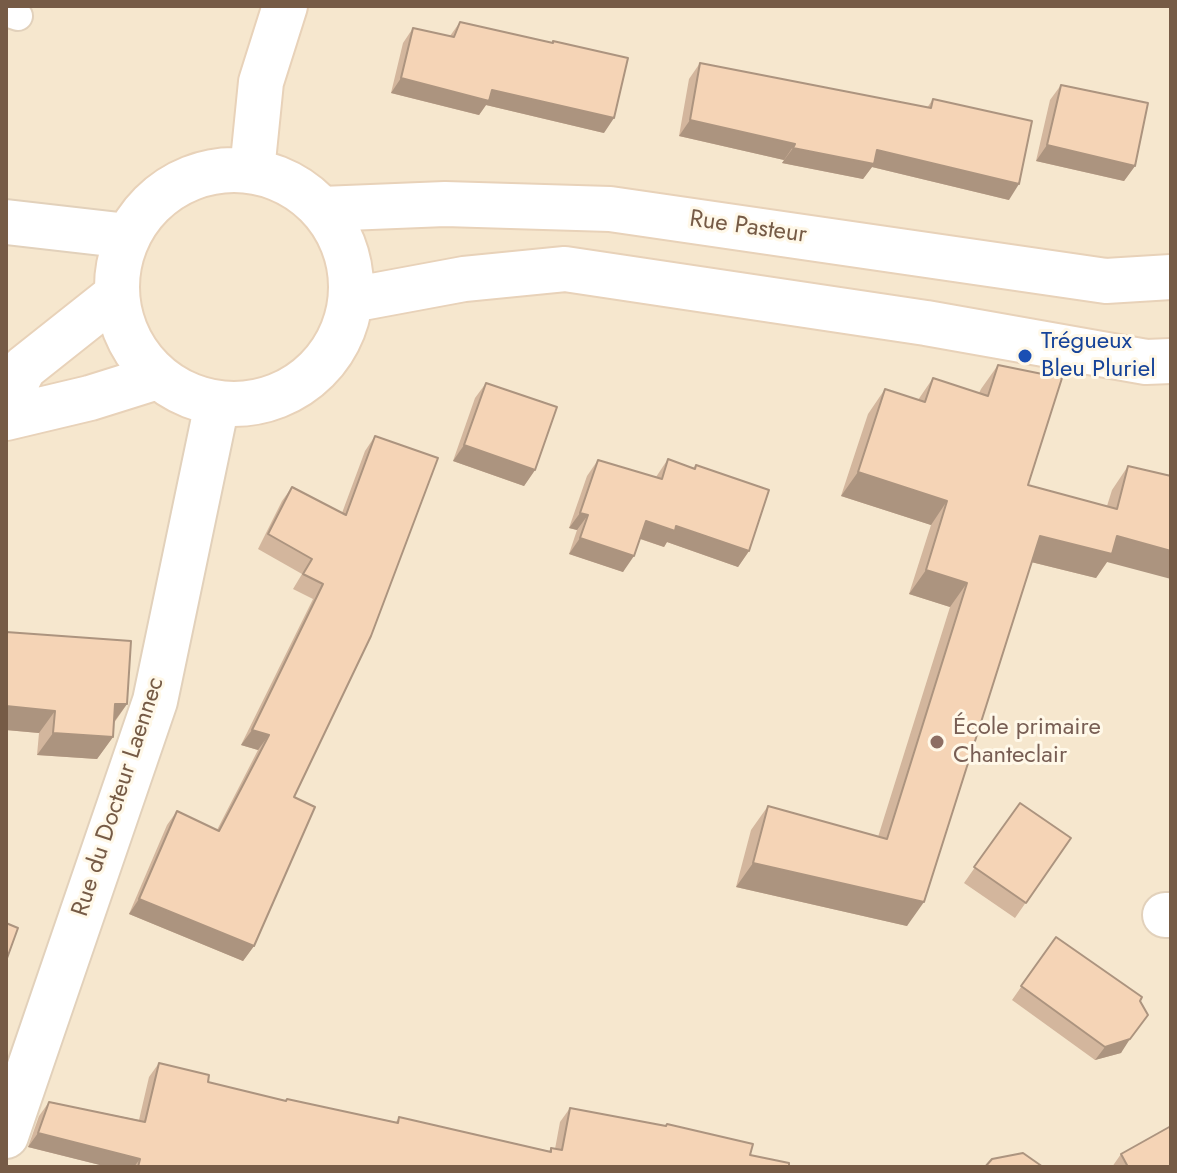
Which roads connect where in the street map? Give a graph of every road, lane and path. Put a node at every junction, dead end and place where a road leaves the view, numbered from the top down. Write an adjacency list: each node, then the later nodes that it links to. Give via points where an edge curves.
1 (285, 6): 2 (street, via 261,82)
2 (252, 171): 3 (street, via 290,184); 5 (street, via 214,171 179,183 149,205)
3 (322, 209): 6 (street, Rue Pasteur, via 445,204 610,209 1106,281); 8 (street, via 340,235 350,267)
4 (6, 222): 5 (street)
5 (128, 236): 7 (street, via 118,264)
6 (1171, 277)
7 (116, 295): 10 (street, via 122,326 136,354); 11 (street, via 24,368)
8 (351, 300): 9 (street, via 464,279 565,269 1146,362); 12 (street, via 341,337 310,376 290,391 254,403)
9 (1171, 361)
10 (157, 377): 12 (street, via 185,395); 13 (street)
11 (6, 402)
12 (217, 404): 14 (street, Rue du Docteur Laennec, via 155,701)
13 (6, 418)
14 (6, 1136)

